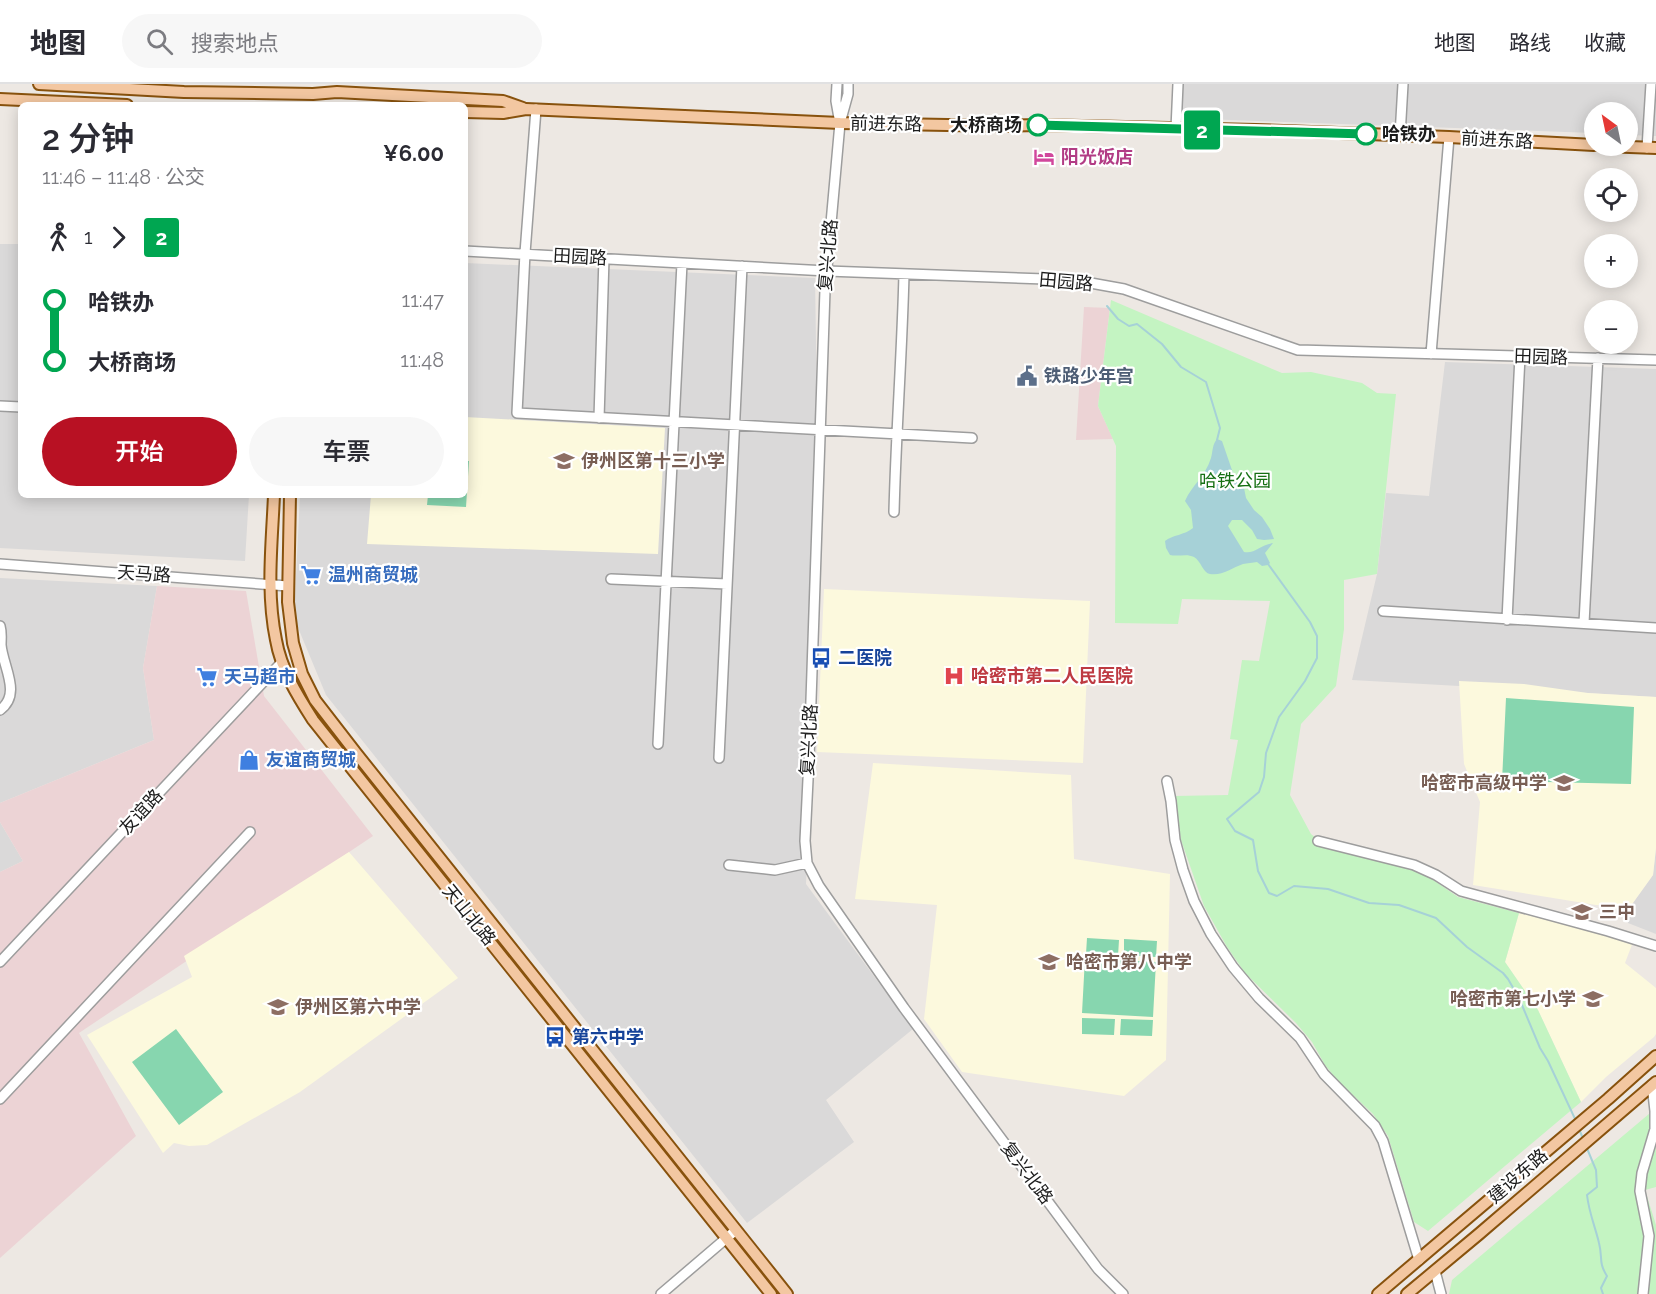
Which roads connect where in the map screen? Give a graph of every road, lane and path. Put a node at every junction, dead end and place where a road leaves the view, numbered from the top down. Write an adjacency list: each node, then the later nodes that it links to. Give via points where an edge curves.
1 (39, 84): 7 (main road)
2 (837, 84): 14 (street)
3 (848, 84): 14 (street, 复兴北路)
4 (1178, 84): 15 (street)
5 (1403, 84): 16 (street)
6 (1651, 84): 19 (street)
7 (297, 93): 9 (main road); 11 (main road)
8 (0, 99): 10 (main road)
9 (313, 99): 12 (main road, via 337,92 503,101)
10 (64, 102)
11 (296, 102)
12 (531, 109): 13 (main road, 前进东路); 14 (main road, 前进东路); 21 (street)
13 (468, 112)
14 (840, 123): 15 (main road, 前进东路); 25 (street, 复兴北路)
15 (1176, 129): 16 (main road, 前进东路)
16 (1400, 136): 17 (main road, 前进东路)
17 (1449, 137): 18 (main road, 前进东路); 27 (street)
18 (1584, 144)
19 (1651, 148)
20 (468, 251): 21 (street, 田园路)
21 (525, 254): 22 (street, 田园路); 33 (street, via 516,413)
22 (604, 258): 23 (street, 田园路); 33 (street)
23 (682, 263): 24 (street, 田园路); 34 (street)
24 (742, 266): 25 (street, 田园路); 35 (street)
25 (827, 271): 26 (street, 田园路); 36 (street, 复兴北路)
26 (904, 274): 27 (street, 田园路, via 1087,282 1124,289 1298,350); 37 (street)
27 (1431, 354): 28 (street, 田园路)
28 (1520, 356): 29 (street, 田园路); 49 (street)
29 (1598, 358): 30 (street, 田园路); 50 (street)
30 (1656, 360)
31 (0, 406): 32 (street)
32 (18, 407)
33 (599, 418): 34 (street)
34 (673, 422): 35 (street); 44 (street)
35 (734, 426): 36 (street); 46 (street)
36 (820, 430): 37 (street); 60 (street, 复兴北路, via 805,812)
37 (896, 434): 38 (street); 41 (street)
38 (972, 438)
39 (274, 498): 45 (main road, 天山北路)
40 (290, 498): 47 (main road)
41 (894, 512)
42 (0, 564): 45 (street, 天马路)
43 (611, 579): 44 (street)
44 (665, 580): 46 (street); 55 (street)
45 (271, 584): 47 (street, 天马路); 53 (main road, 天山北路)
46 (727, 584): 56 (street)
47 (288, 586): 67 (main road, via 293,643 315,700)
48 (1383, 612): 50 (street)
49 (1507, 620)
50 (1584, 623): 52 (street)
51 (0, 626): 54 (street, via 11,692)
52 (1656, 628)
53 (282, 663): 63 (street, 友谊路); 68 (main road, 天山北路, via 313,720)
54 (0, 710)
55 (658, 744)
56 (719, 758)
57 (1167, 781): 69 (street, via 1183,870 1207,926 1258,998 1300,1038 1324,1074 1374,1126 1383,1141)
58 (250, 832): 66 (street)
59 (1318, 842): 62 (street, via 1414,865 1461,891)
60 (807, 862): 61 (street, via 775,870); 74 (street, 复兴北路, via 819,886 904,1008 1098,1269)
61 (729, 864)
62 (1656, 946)
63 (0, 962)
64 (1656, 1056): 69 (main road, 建设东路)
65 (1654, 1084): 70 (main road, 建设东路); 78 (street, via 1655,1129 1640,1191 1649,1236)
66 (0, 1099)
67 (736, 1230): 68 (street); 73 (main road)
68 (726, 1238): 71 (street); 72 (main road, 天山北路)
69 (1419, 1260): 75 (main road, 建设东路)
70 (1435, 1271): 76 (main road, 建设东路); 77 (street)
71 (661, 1294)
72 (771, 1294)
73 (788, 1294)
74 (1123, 1294)
75 (1378, 1294)
76 (1407, 1294)
77 (1441, 1294)
78 (1643, 1294)

